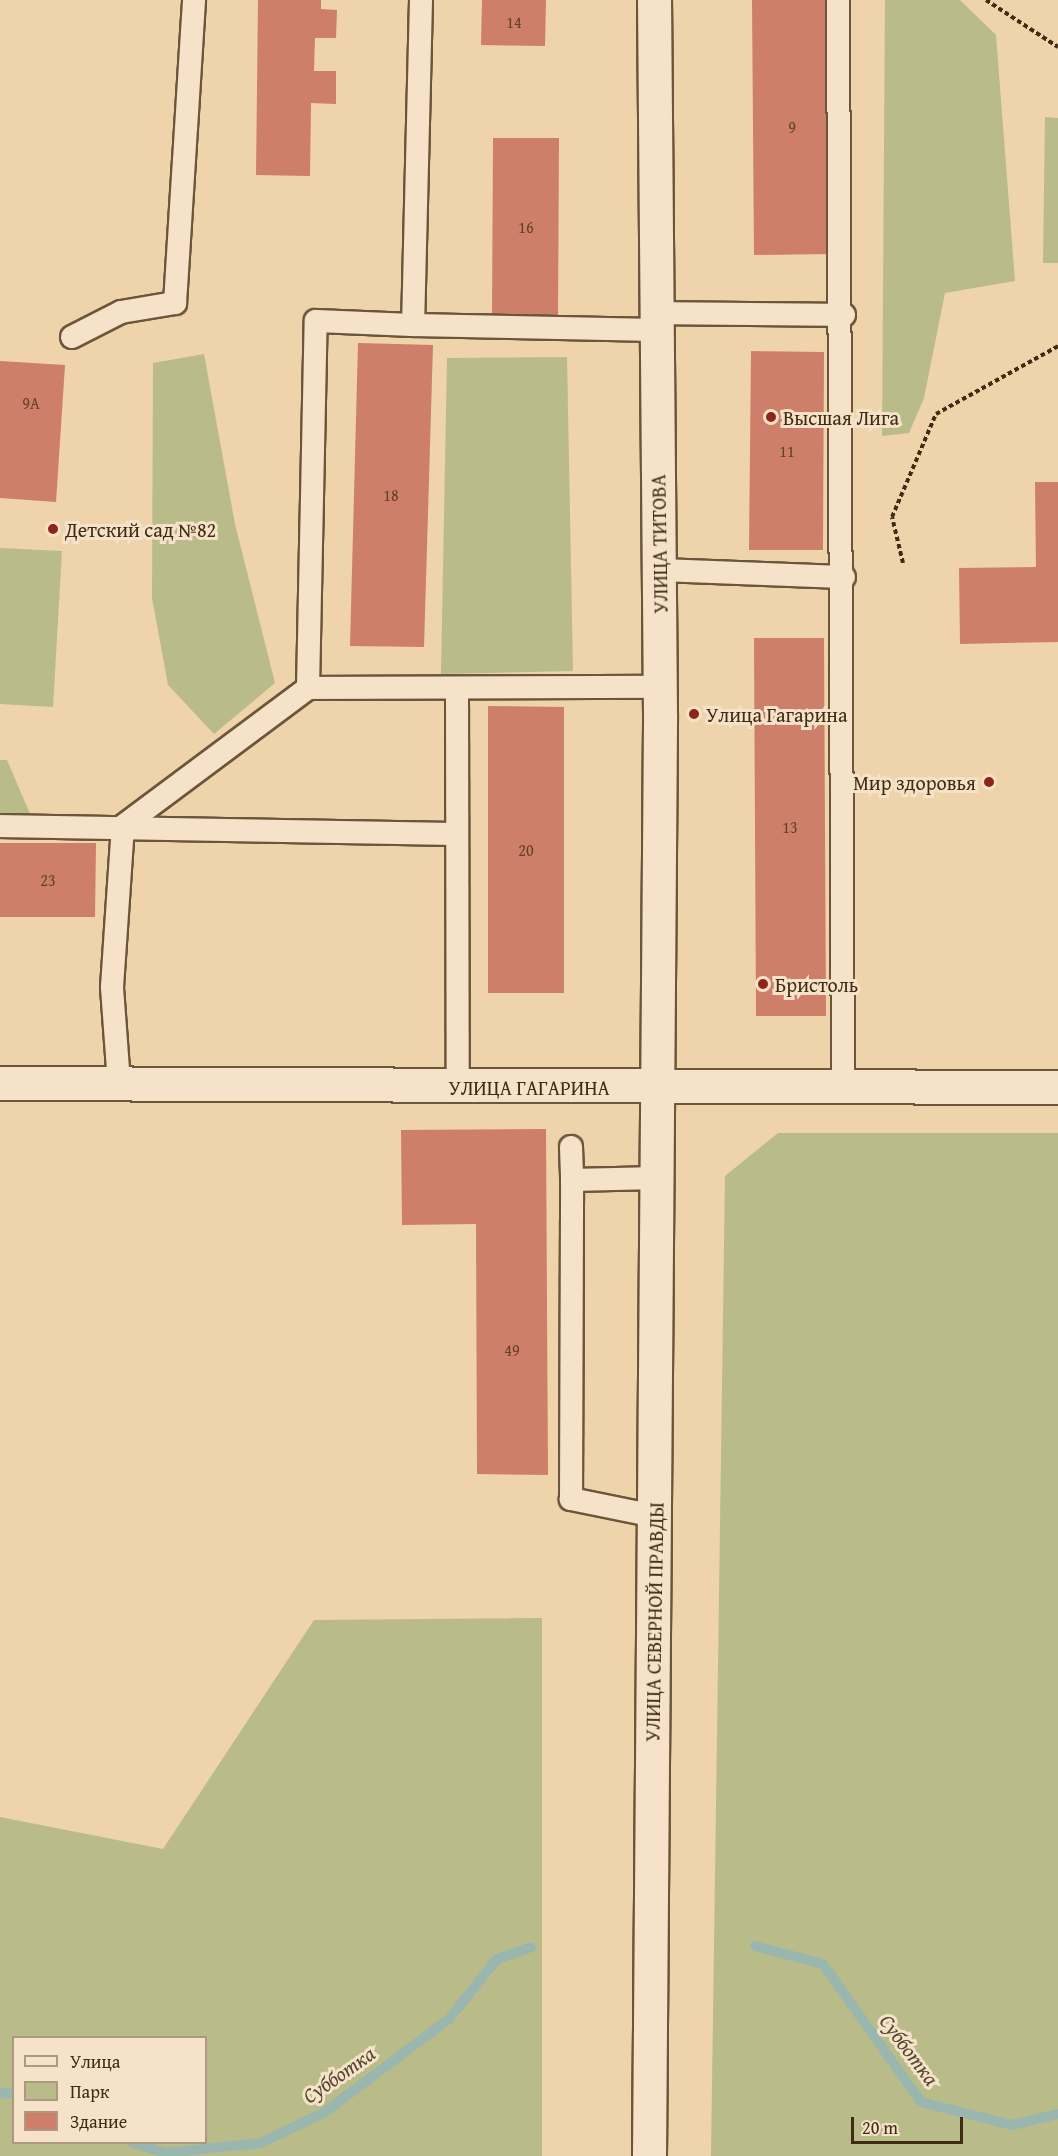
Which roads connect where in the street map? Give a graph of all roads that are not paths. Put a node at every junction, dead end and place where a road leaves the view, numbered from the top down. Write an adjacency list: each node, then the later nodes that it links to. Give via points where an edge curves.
1 (194, 0): 8 (lane, via 175,303 121,312)
2 (421, 0): 7 (lane)
3 (654, 0): 6 (main road, УЛИЦА ТИТОВА)
4 (838, 0): 5 (lane)
5 (844, 315): 6 (lane); 10 (lane)
6 (657, 322): 7 (lane); 9 (main road, УЛИЦА ТИТОВА)
7 (414, 325): 12 (lane, via 316,321)
8 (72, 337)
9 (659, 570): 10 (lane); 11 (main road, УЛИЦА ТИТОВА)
10 (844, 577): 22 (lane)
11 (660, 687): 13 (lane); 19 (main road, УЛИЦА ТИТОВА)
12 (308, 688): 13 (lane); 15 (lane)
13 (457, 688): 16 (lane)
14 (0, 826): 15 (lane)
15 (123, 826): 16 (lane); 18 (lane, via 112,987)
16 (457, 834): 21 (lane)
17 (0, 1083): 18 (main road, УЛИЦА ГАГАРИНА)
18 (119, 1083): 21 (main road, УЛИЦА ГАГАРИНА)
19 (659, 1087): 21 (main road, УЛИЦА ГАГАРИНА); 22 (main road, УЛИЦА ГАГАРИНА); 24 (main road, УЛИЦА СЕВЕРНОЙ ПРАВДЫ)
20 (1058, 1087): 22 (main road, УЛИЦА ГАГАРИНА)
21 (458, 1088)
22 (843, 1088)
23 (571, 1147): 25 (lane)
24 (658, 1178): 25 (lane); 26 (main road, УЛИЦА СЕВЕРНОЙ ПРАВДЫ)
25 (572, 1180): 26 (lane, via 571,1498)
26 (655, 1516): 27 (main road, УЛИЦА СЕВЕРНОЙ ПРАВДЫ)
27 (649, 2156)

